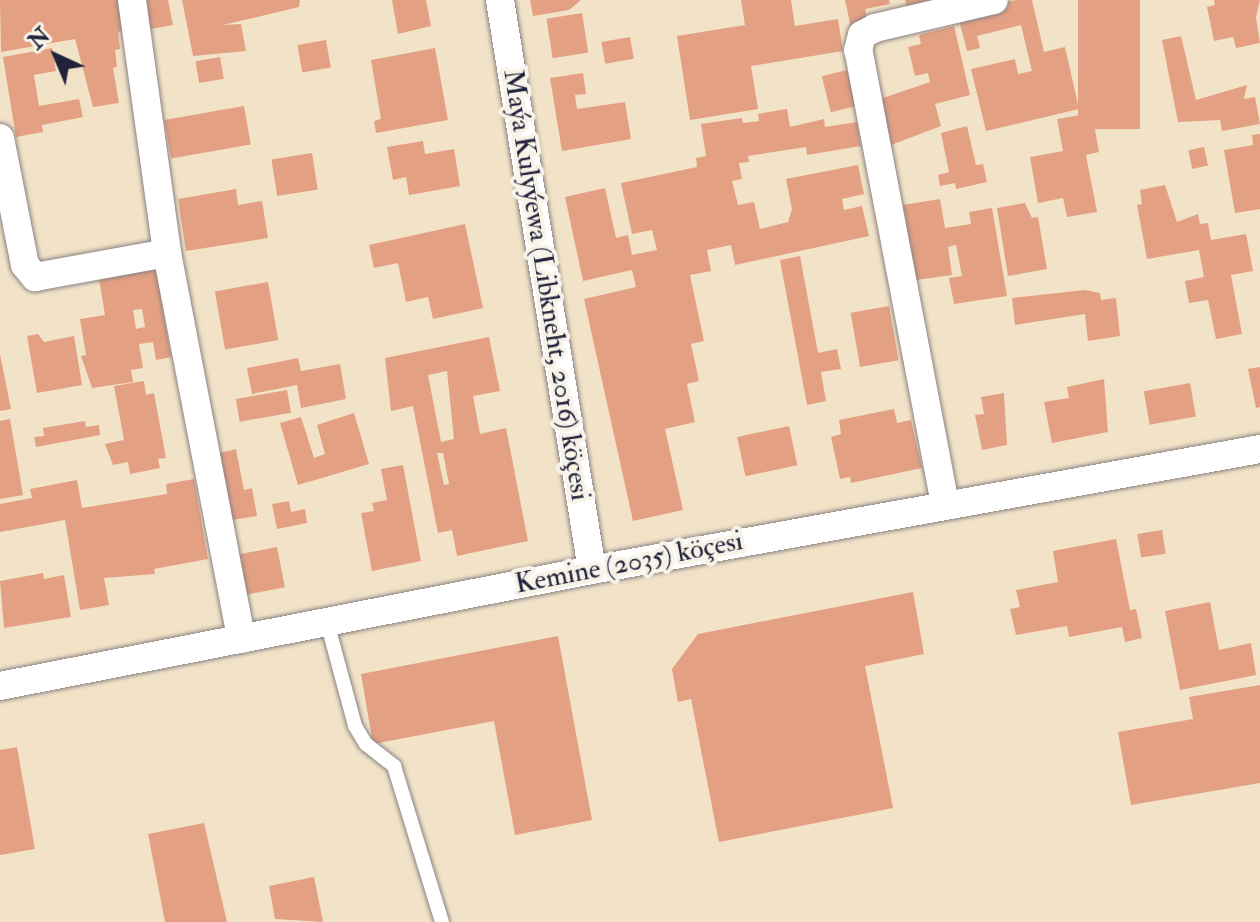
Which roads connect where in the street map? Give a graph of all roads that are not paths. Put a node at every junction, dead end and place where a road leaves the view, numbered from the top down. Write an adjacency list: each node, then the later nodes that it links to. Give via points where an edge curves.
1 (132, 0): 5 (street)
2 (500, 0): 8 (street, Maýa Kulyýewa (Libkneht, 2016) köçesi)
3 (994, 0): 7 (street, via 875,28 862,35 858,50)
4 (0, 138): 5 (street, via 25,265 35,277)
5 (167, 253): 10 (street)
6 (1260, 449): 7 (street, Kemine (2035) köçesi)
7 (945, 504): 8 (street, Kemine (2035) köçesi)
8 (592, 570): 9 (street, Kemine (2035) köçesi)
9 (327, 622): 10 (street, Kemine (2035) köçesi); 12 (lane, via 355,726 366,744 394,766)
10 (241, 639): 11 (street, Kemine (2035) köçesi)
11 (0, 686)
12 (442, 922)

